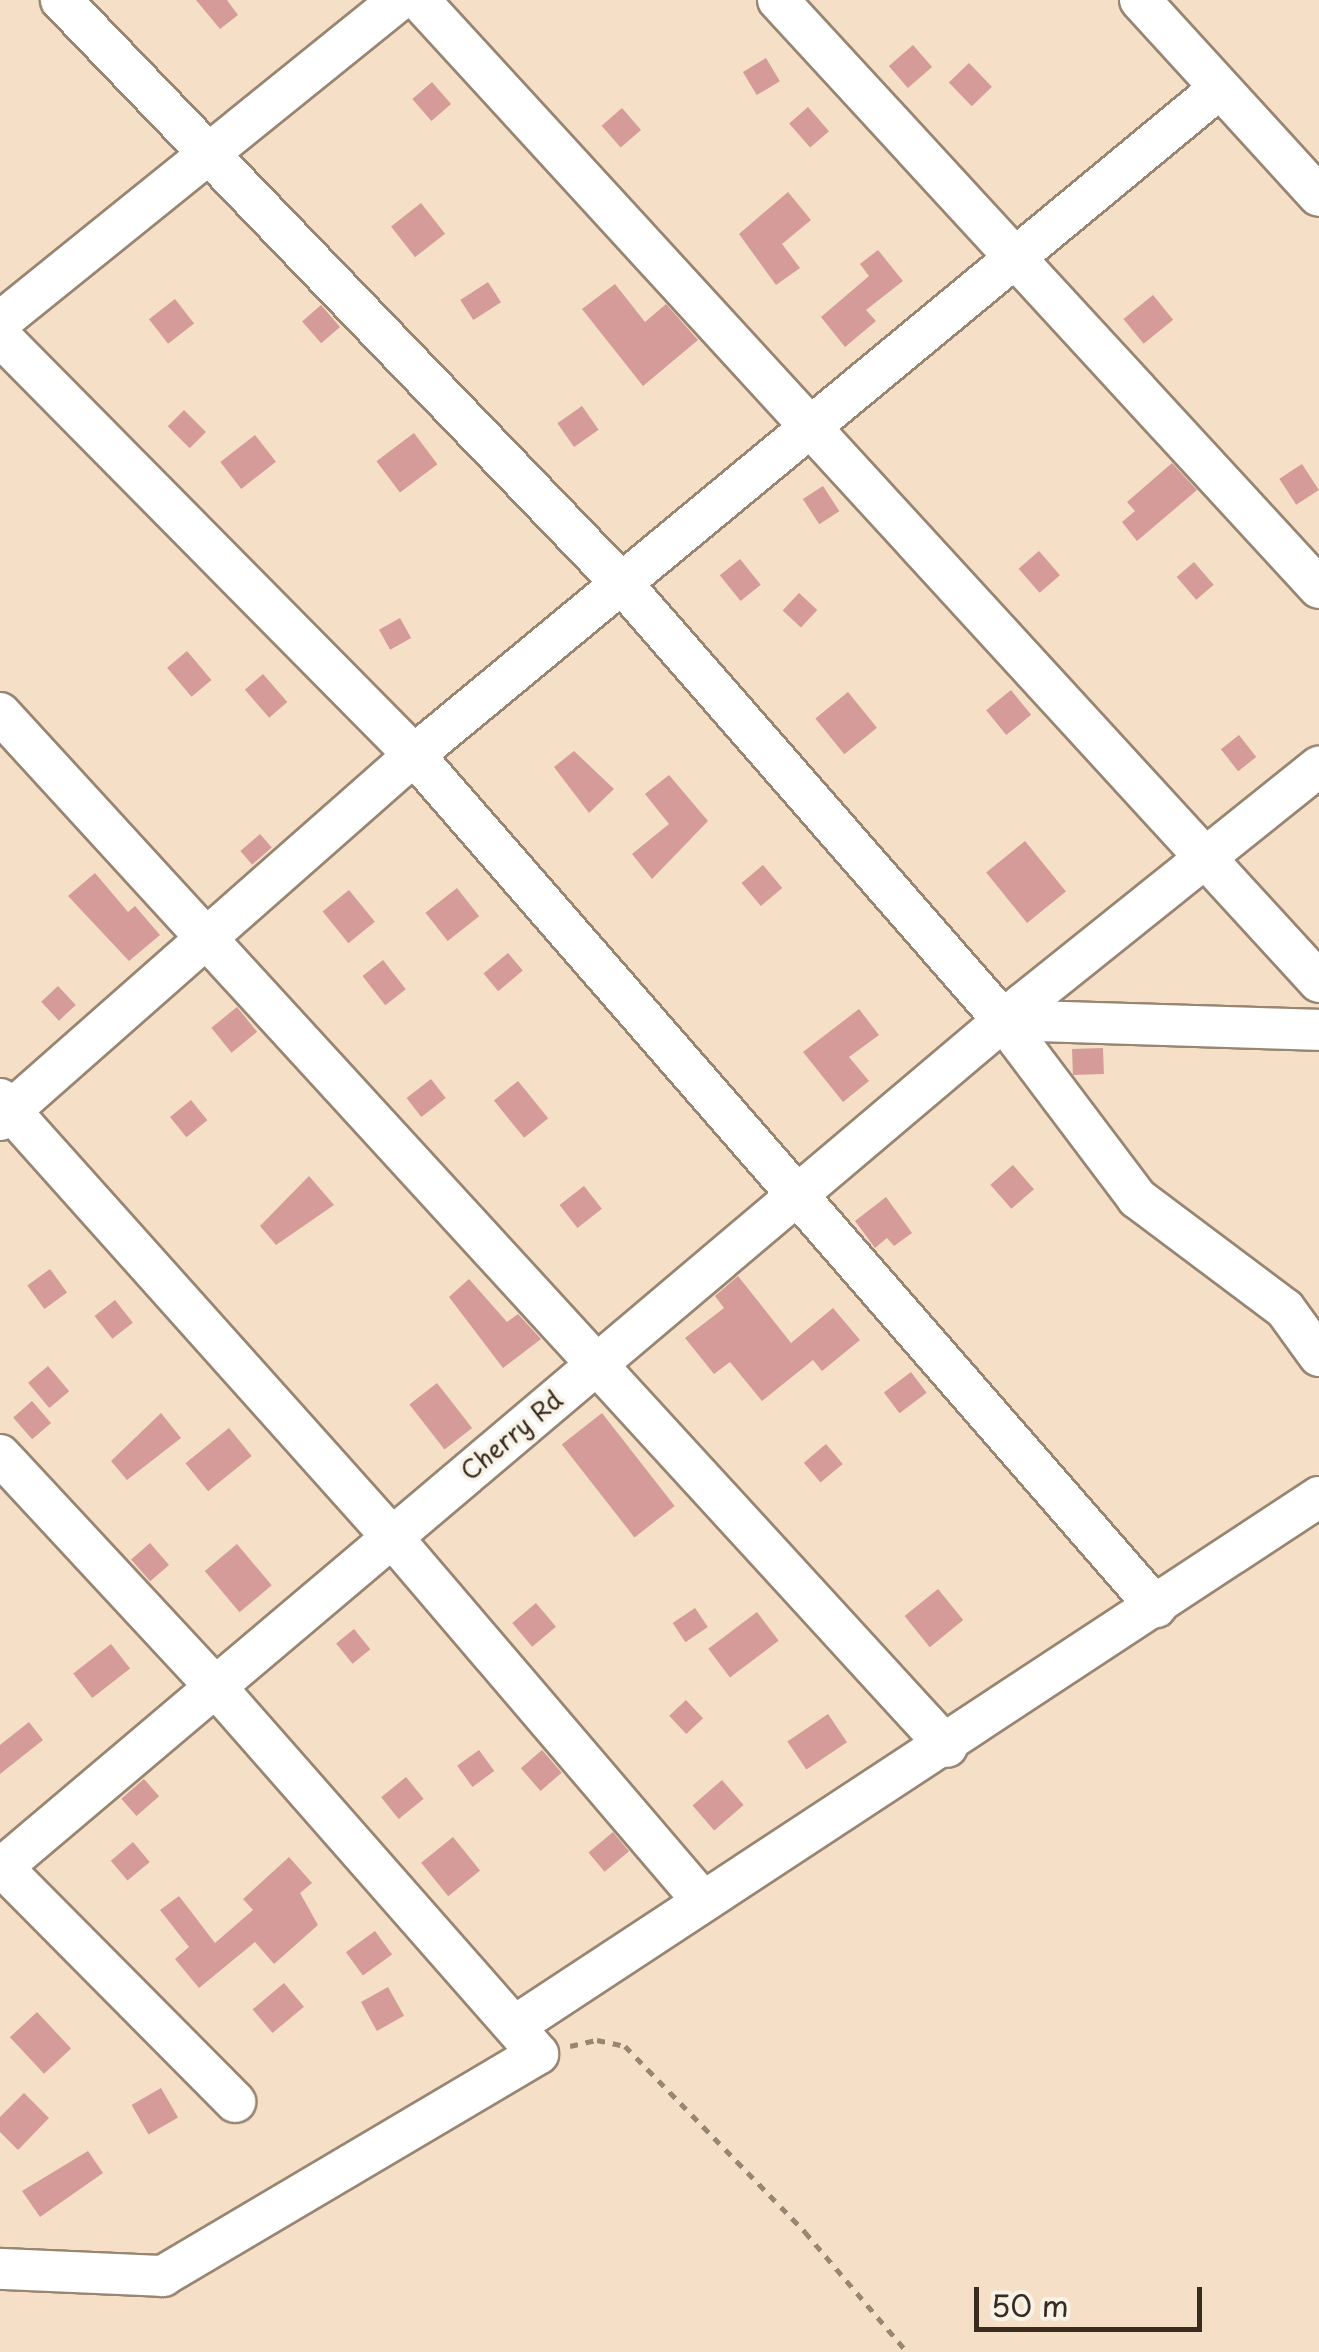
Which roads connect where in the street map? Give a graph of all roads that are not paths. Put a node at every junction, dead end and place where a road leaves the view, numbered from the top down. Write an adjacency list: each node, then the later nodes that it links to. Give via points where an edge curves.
1 (61, 0): 7 (street)
2 (399, 0): 7 (street)
3 (419, 0): 12 (street)
4 (778, 0): 9 (street)
5 (1140, 0): 6 (street)
6 (1220, 88): 8 (street); 9 (street)
7 (208, 154): 10 (street); 13 (street)
8 (1316, 185)
9 (1016, 256): 12 (street); 14 (street)
10 (0, 322)
11 (0, 336): 16 (street)
12 (813, 425): 13 (street); 18 (street)
13 (621, 584): 16 (street); 21 (street)
14 (1319, 588)
15 (0, 713): 19 (street)
16 (414, 755): 19 (street); 24 (street)
17 (1319, 767): 18 (street, Cherry Rd)
18 (1202, 857): 20 (street); 21 (street, Cherry Rd)
19 (208, 938): 23 (street); 26 (street)
20 (1319, 982)
21 (1014, 1012): 22 (street); 24 (street, Cherry Rd); 25 (street, via 1137,1198 1285,1310)
22 (1319, 1030)
23 (4, 1110): 29 (street)
24 (794, 1197): 26 (street, Cherry Rd); 30 (street)
25 (1319, 1356)
26 (594, 1366): 29 (street, Cherry Rd); 32 (street)
27 (0, 1455): 31 (street)
28 (1319, 1497): 30 (street)
29 (391, 1536): 31 (street, Cherry Rd); 34 (street)
30 (1156, 1607): 32 (street)
31 (214, 1685): 33 (street, Cherry Rd); 35 (street)
32 (947, 1748): 34 (street)
33 (3, 1861): 36 (street)
34 (703, 1901): 35 (street)
35 (526, 2040): 37 (street, via 163,2276)
36 (235, 2102)
37 (0, 2269)

